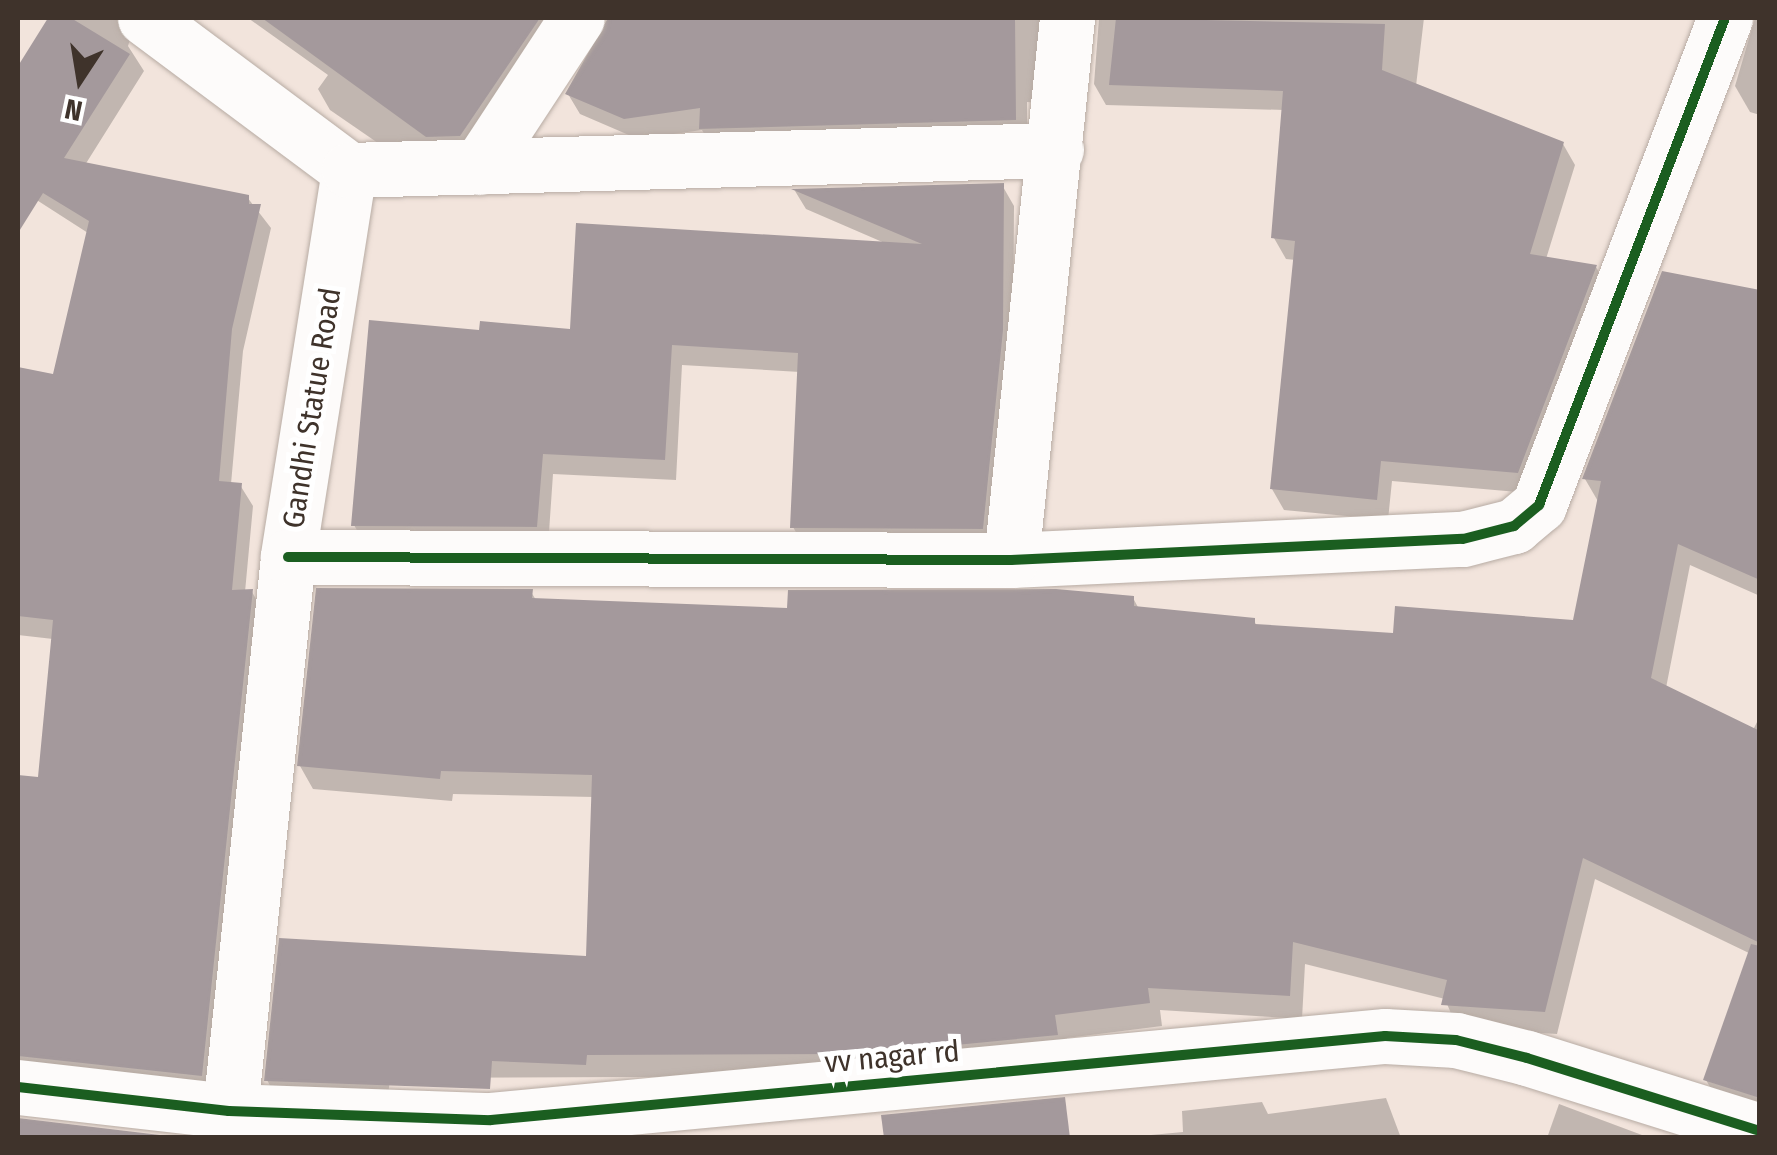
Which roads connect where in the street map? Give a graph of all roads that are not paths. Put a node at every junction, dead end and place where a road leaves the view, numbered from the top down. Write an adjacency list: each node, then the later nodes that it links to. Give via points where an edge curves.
1 (146, 18): 7 (street)
2 (577, 18): 6 (street)
3 (1067, 18): 5 (street)
4 (1725, 18): 9 (street, via 1539,505 1514,526 1463,539)
5 (1056, 150): 6 (street); 9 (street)
6 (480, 167): 7 (street)
7 (349, 170): 8 (street, Gandhi Statue Road)
8 (288, 557): 9 (street); 11 (street, Gandhi Statue Road)
9 (1011, 560)
10 (18, 1087): 11 (street, vv nagar rd)
11 (228, 1124): 12 (street, vv nagar rd, via 491,1120 1385,1036 1456,1040)
12 (1760, 1130)

